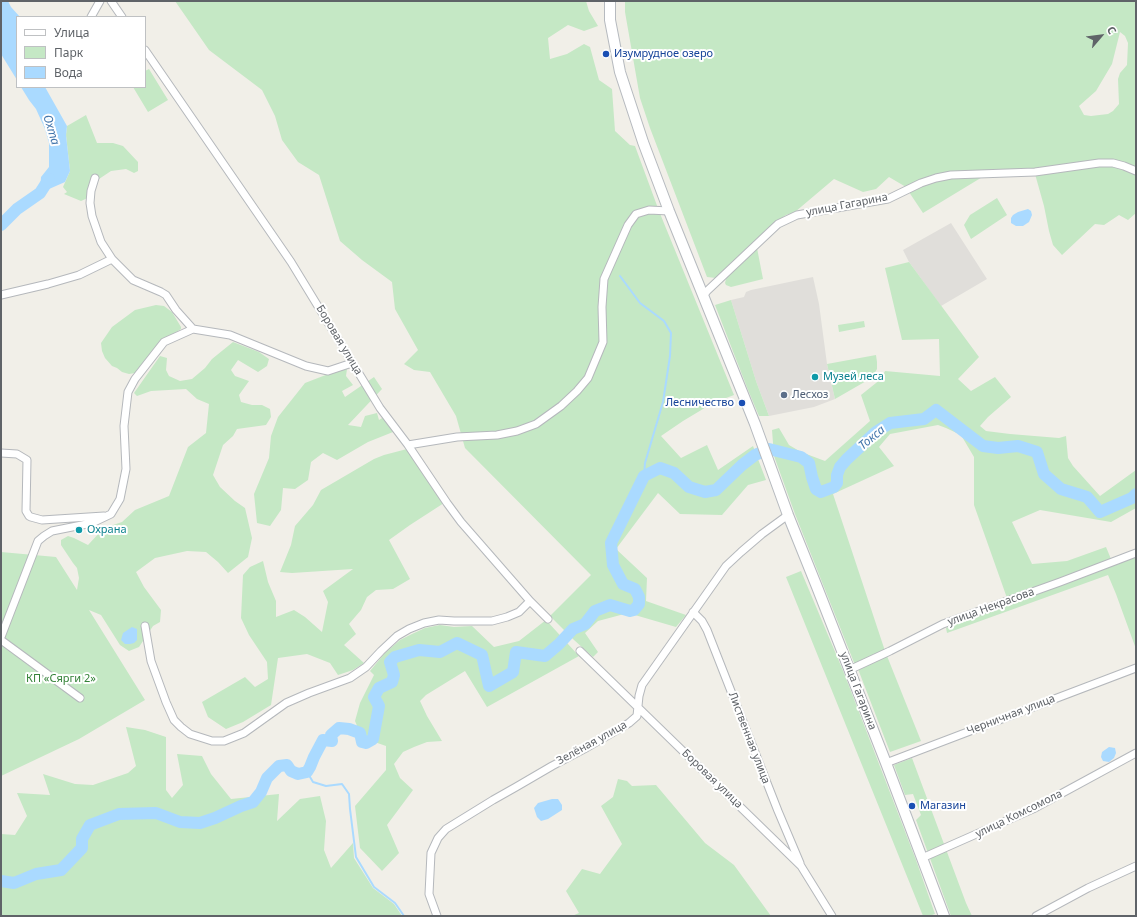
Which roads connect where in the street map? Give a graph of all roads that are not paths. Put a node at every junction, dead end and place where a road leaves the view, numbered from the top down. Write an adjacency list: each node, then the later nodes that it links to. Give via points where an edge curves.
1 (100, 1): 4 (street)
2 (111, 1): 5 (street)
3 (610, 1): 9 (main road, улица Гагарина, via 610,20 620,72)
4 (92, 16)
5 (121, 16)
6 (146, 51): 14 (street, Боровая улица, via 291,262)
7 (1136, 171): 12 (street, улица Гагарина, via 1113,163 1099,163 1034,172 952,175 921,183 888,199 797,215 778,224)
8 (95, 178): 10 (street, via 91,190 92,216 99,238)
9 (669, 211): 12 (main road, улица Гагарина); 15 (street, via 648,210 636,214 628,225 604,279 603,342 588,378 562,406 536,424 517,431)
10 (112, 259): 11 (street, via 79,275); 13 (street, via 134,280 166,295)
11 (1, 295)
12 (703, 296): 18 (main road, улица Гагарина)
13 (194, 329): 14 (street, via 230,335 314,368 328,371); 17 (street, via 164,342 128,392 124,426 126,469 120,499)
14 (352, 363): 15 (street, Боровая улица, via 380,408)
15 (408, 445): 20 (street, Боровая улица, via 461,522)
16 (1, 453): 17 (street, via 17,454 27,460 26,511 29,516 42,520)
17 (111, 514): 24 (street, via 92,523 52,531 38,541)
18 (788, 515): 21 (street, Зелёная улица, via 726,566); 28 (main road, улица Гагарина)
19 (1136, 553): 28 (street, улица Некрасова, via 943,624)
20 (530, 601): 22 (street, Боровая улица); 23 (street, via 519,612 492,621 439,620 409,629 397,636 366,667 350,678 286,702 244,733 224,741 212,741 190,734 174,720 151,661)
21 (693, 612): 30 (street, Зелёная улица, via 642,685); 34 (street, Лиственная улица, via 702,620 707,630)
22 (548, 619)
23 (145, 626)
24 (1, 637)
25 (1, 640): 29 (street)
26 (580, 651): 30 (street, Боровая улица)
27 (1136, 668): 32 (street, Черничная улица)
28 (849, 670): 32 (main road, улица Гагарина)
29 (80, 698)
30 (638, 707): 34 (street, Боровая улица); 36 (street, Зелёная улица, via 637,716 629,723 446,829 438,838 431,853 429,894)
31 (1136, 753): 33 (street, улица Комсомола, via 1034,809)
32 (886, 763): 33 (main road, улица Гагарина)
33 (922, 858): 38 (main road, улица Гагарина)
34 (801, 866): 37 (street, Боровая улица)
35 (1136, 866): 39 (street)
36 (437, 916)
37 (832, 916)
38 (944, 916)
39 (1036, 916)

